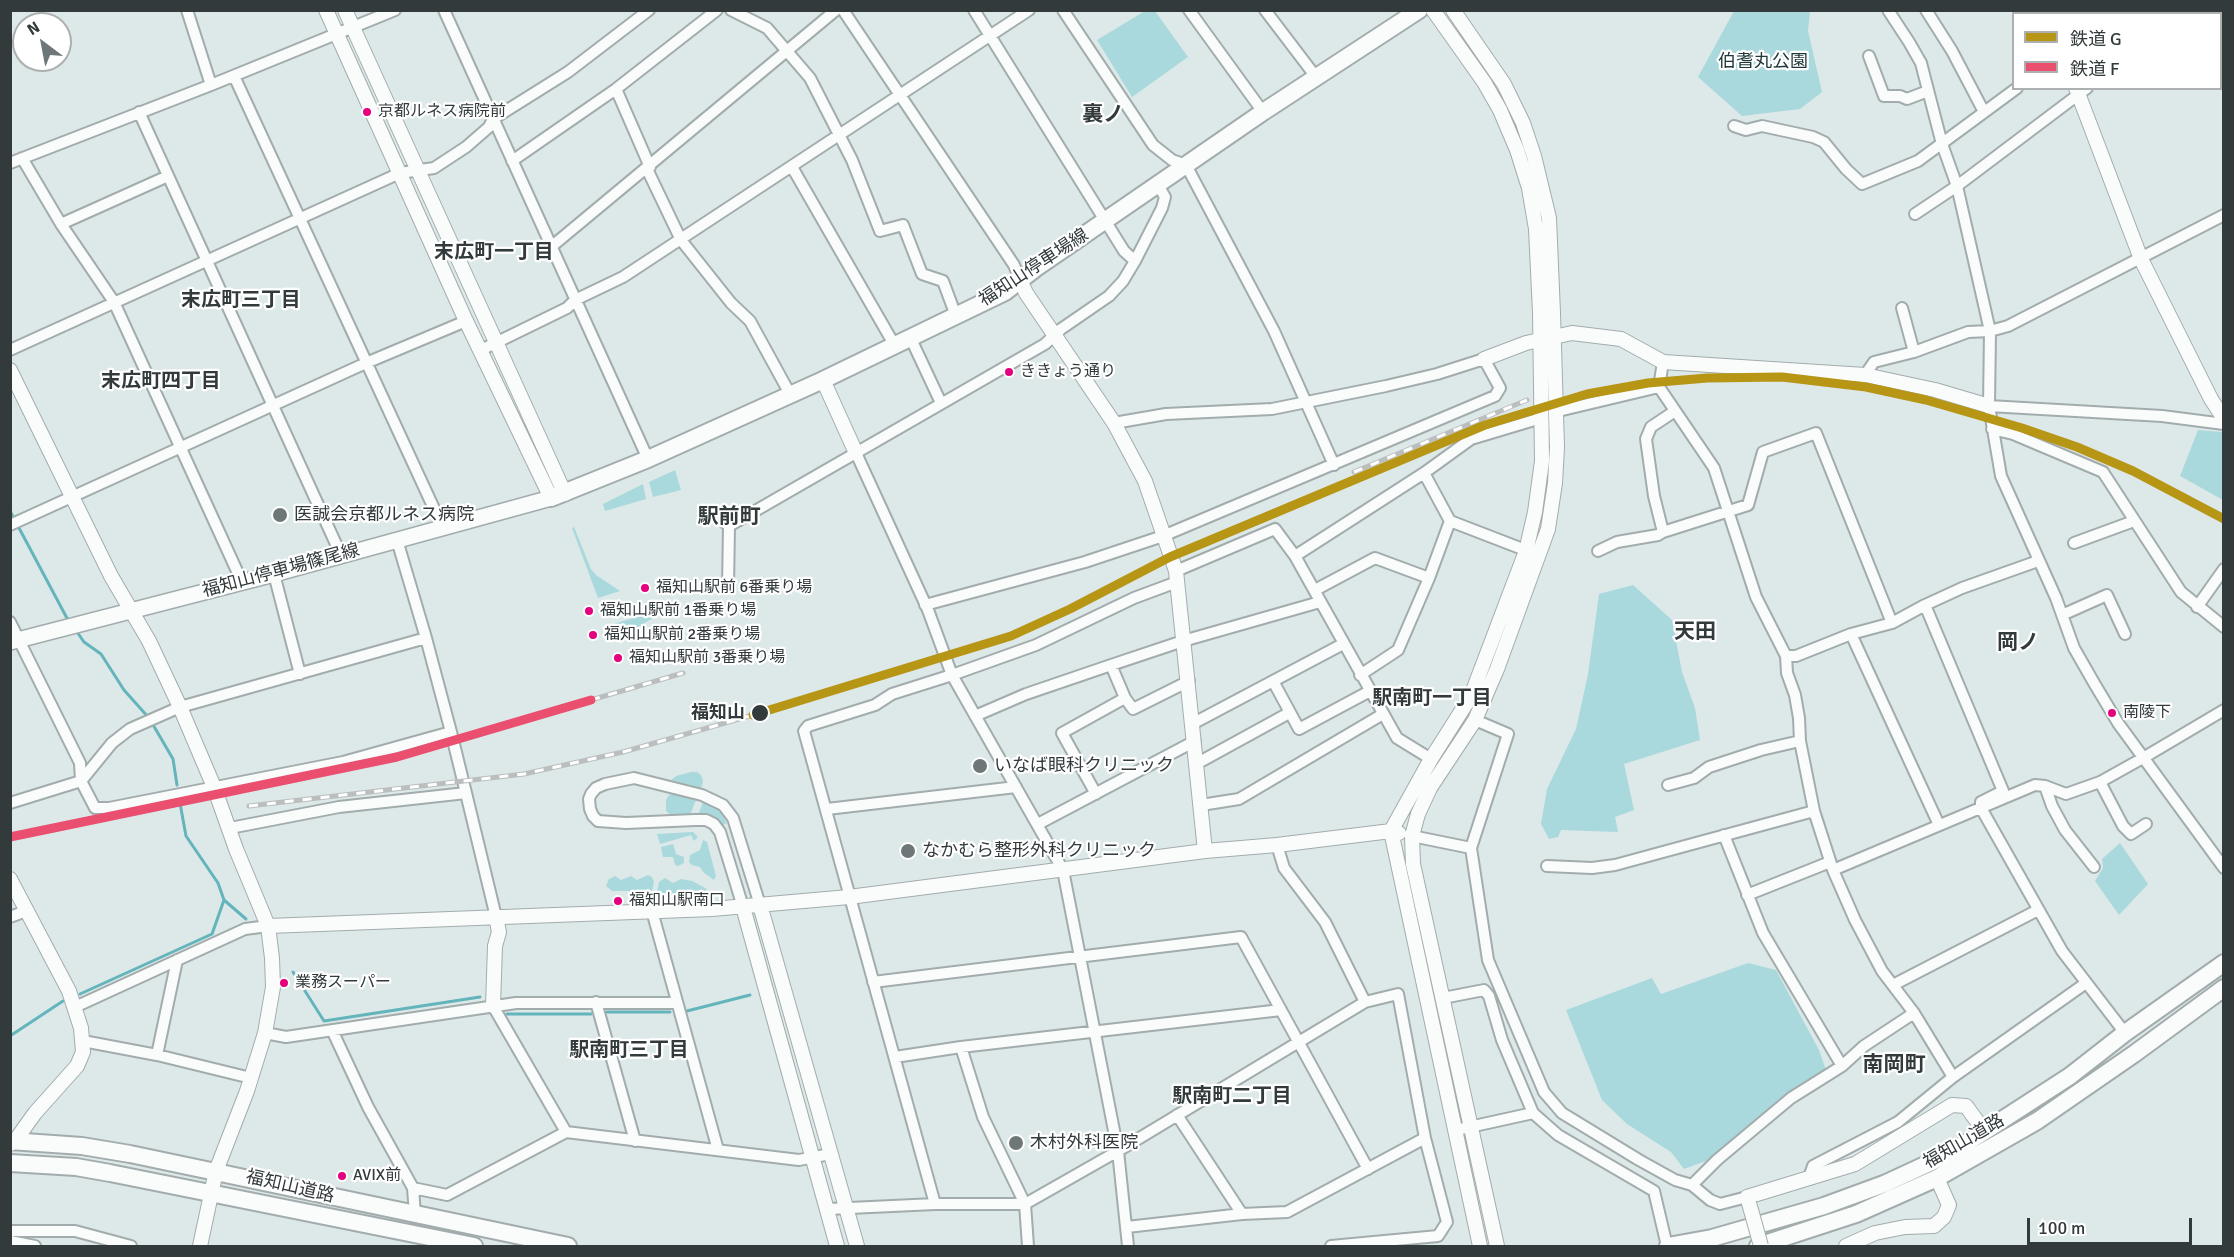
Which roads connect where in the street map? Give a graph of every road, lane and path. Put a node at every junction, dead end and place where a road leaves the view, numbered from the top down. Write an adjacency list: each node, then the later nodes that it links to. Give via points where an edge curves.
1 (187, 10): 28 (street)
2 (326, 10): 22 (street)
3 (345, 10): 21 (street)
4 (395, 10): 21 (street)
5 (444, 10): 37 (street)
6 (649, 10): 37 (street, via 568,72)
7 (717, 10): 29 (street)
8 (731, 10): 24 (street, via 767,28)
9 (836, 10): 24 (street)
10 (843, 10): 33 (street)
11 (974, 10): 23 (street)
12 (1029, 10): 23 (street)
13 (1063, 10): 43 (street, via 1153,145)
14 (1189, 10): 35 (street)
15 (1265, 10): 27 (street)
16 (1419, 10): 27 (main road, 福知山停車場線)
17 (1433, 10): 69 (street, via 1484,82 1520,159 1536,229)
18 (1453, 10): 69 (street, via 1504,84 1523,123 1544,190 1549,218)
19 (1926, 10): 36 (street)
20 (1894, 12): 31 (street, via 1921,63)
21 (352, 27): 22 (street); 46 (street)
22 (336, 33): 26 (street); 47 (street)
23 (991, 37): 33 (street); 54 (street)
24 (789, 50): 39 (street, via 810,78); 45 (street)
25 (1869, 56): 31 (street, via 1884,96 1907,99)
26 (234, 76): 28 (street); 53 (street)
27 (1316, 77): 35 (main road, 福知山停車場線)
28 (211, 86): 34 (street)
29 (616, 89): 42 (street); 45 (street)
30 (2014, 90): 36 (street)
31 (1928, 91): 40 (street)
32 (2080, 91): 50 (street); 58 (street)
33 (902, 95): 39 (street); 61 (street, via 1014,265)
34 (139, 112): 41 (street); 48 (street)
35 (1263, 112): 43 (main road, 福知山停車場線)
36 (1984, 112): 40 (street)
37 (493, 119): 42 (street); 46 (street, via 466,147 434,168)
38 (1734, 126): 40 (street, via 1746,130 1762,126 1813,137 1824,142 1862,184 1917,161)
39 (839, 135): 44 (street); 65 (street, via 880,231 903,225 922,274 943,281)
40 (1942, 144): 50 (street)
41 (14, 160): 55 (street)
42 (512, 161): 57 (street)
43 (1186, 165): 49 (main road, 福知山停車場線); 84 (street, via 1274,331)
44 (792, 167): 56 (street); 72 (street)
45 (648, 168): 56 (street); 57 (street)
46 (418, 172): 47 (street); 71 (street)
47 (400, 173): 53 (street); 66 (street)
48 (168, 176): 55 (street); 59 (street)
49 (1158, 185): 54 (main road, 福知山停車場線); 60 (street, via 1165,197 1162,208)
50 (1957, 186): 51 (street); 67 (street)
51 (1915, 214)
52 (2223, 215): 58 (street)
53 (301, 219): 59 (street); 78 (street)
54 (1106, 221): 60 (street, via 1124,251); 61 (main road, 福知山停車場線)
55 (61, 224): 63 (street)
56 (681, 240): 62 (street, via 623,277); 83 (street, via 750,321)
57 (551, 247): 62 (street)
58 (2141, 259): 67 (street, via 2008,326); 90 (street)
59 (207, 261): 63 (street); 86 (street)
60 (1135, 261): 68 (street, via 1109,296)
61 (1020, 280): 65 (main road, 福知山停車場線, via 1005,292); 68 (street)
62 (575, 300): 71 (street, via 567,308); 96 (street)
63 (114, 302): 73 (street); 94 (street)
64 (1902, 308): 75 (street)
65 (956, 316): 70 (main road, 福知山停車場線)
66 (466, 321): 74 (street); 78 (street)
67 (1990, 331): 75 (street, via 1968,332); 87 (street)
68 (1055, 336): 85 (street); 91 (street)
69 (1547, 337): 76 (street); 77 (street, via 1572,333 1621,339); 89 (street)
70 (911, 339): 72 (main road, 福知山停車場線); 85 (street)
71 (497, 344): 74 (street); 100 (street)
72 (895, 346): 81 (main road, 福知山停車場線)
73 (10, 350)
74 (481, 350): 100 (street)
75 (1914, 352): 80 (street, via 1874,362)
76 (1484, 359): 84 (street, via 1417,379); 97 (street, via 1500,388 1495,396)
77 (1663, 362): 80 (street); 82 (street)
78 (366, 363): 86 (street); 105 (street)
79 (10, 370): 99 (street)
80 (1865, 375): 87 (street)
81 (823, 380): 83 (main road, 福知山停車場線); 95 (street)
82 (1659, 387): 88 (street); 89 (street)
83 (790, 394): 96 (main road, 福知山停車場線)
84 (1306, 401): 91 (street, via 1272,409 1166,414); 97 (street)
85 (941, 403): 95 (street)
86 (273, 405): 94 (street); 112 (street)
87 (1989, 406): 92 (street, via 2162,416); 93 (street)
88 (1675, 411): 101 (street, via 1714,468); 106 (street, via 1651,427 1646,439)
89 (1548, 415): 98 (street, via 1471,439); 111 (street)
90 (2223, 419)
91 (1114, 423): 107 (street, via 1145,481)
92 (2223, 424)
93 (1992, 429): 103 (street, via 2103,472); 114 (street, via 2001,476)
94 (181, 448): 99 (street); 119 (street)
95 (856, 453): 120 (street, via 727,525); 123 (street)
96 (648, 459): 100 (main road, 福知山停車場線)
97 (1334, 465): 107 (street)
98 (1424, 473): 102 (street); 113 (street)
99 (73, 496): 104 (street); 126 (street)
100 (558, 496): 105 (main road, 福知山停車場篠尾線)
101 (1729, 512): 106 (street); 129 (street, via 1748,505 1763,452 1816,433); 137 (street, via 1756,597)
102 (1450, 521): 111 (street); 118 (street)
103 (2134, 521): 109 (street); 125 (street, via 2181,592)
104 (10, 525)
105 (443, 528): 108 (main road, 福知山停車場篠尾線)
106 (1663, 532): 110 (street, via 1617,542)
107 (1163, 536): 117 (street); 123 (street, via 1085,562)
108 (397, 540): 112 (main road, 福知山停車場篠尾線); 133 (street)
109 (2074, 543)
110 (1598, 551)
111 (1532, 553): 151 (street, via 1497,669); 157 (street, via 1471,696)
112 (341, 555): 116 (main road, 福知山停車場篠尾線)
113 (1295, 556): 117 (street, via 1275,529); 121 (street)
114 (2038, 561): 124 (street); 127 (street)
115 (2223, 569): 125 (street)
116 (274, 574): 119 (main road, 福知山停車場篠尾線); 139 (street)
117 (1176, 576): 135 (street); 140 (street, via 1035,645)
118 (1429, 578): 121 (street, via 1375,558); 141 (street, via 1398,650)
119 (243, 582): 126 (main road, 福知山停車場篠尾線)
120 (728, 587)
121 (1315, 590): 122 (street)
122 (1320, 602): 135 (street); 136 (street)
123 (925, 605): 140 (street)
124 (1924, 605): 129 (street); 169 (street, via 2003,791 1981,802)
125 (2197, 607): 130 (street)
126 (130, 610): 134 (main road, 福知山停車場篠尾線); 146 (street)
127 (2062, 615): 132 (street, via 2107,595); 156 (street, via 2074,648)
128 (10, 622): 134 (street)
129 (1892, 623): 131 (street)
130 (2222, 624)
131 (1851, 634): 137 (street, via 1796,656); 174 (street)
132 (2125, 634)
133 (426, 638): 139 (street); 153 (street)
134 (15, 641): 159 (street, via 80,763)
135 (1183, 641): 138 (street); 142 (street)
136 (1343, 644): 141 (street); 143 (street)
137 (1786, 656): 155 (street)
138 (1111, 665): 145 (street); 150 (street)
139 (300, 674): 146 (street)
140 (952, 675): 150 (street); 170 (street, via 808,726 804,731)
141 (1360, 675): 144 (street)
142 (1189, 681): 145 (street, via 1133,709); 152 (street)
143 (1273, 681): 148 (street); 152 (street)
144 (1370, 691): 148 (street, via 1299,729); 149 (street)
145 (1125, 698): 166 (street, via 1062,733)
146 (180, 707): 159 (street, via 130,729 112,743); 163 (street)
147 (2223, 710): 156 (street)
148 (1289, 712): 158 (street)
149 (1383, 714): 157 (street, via 1397,738); 168 (street, via 1239,799)
150 (975, 716): 164 (street)
151 (1475, 720): 178 (street, via 1430,788); 180 (street, via 1508,734)
152 (1192, 724): 154 (street)
153 (451, 732): 163 (street, via 343,762); 165 (street)
154 (1194, 741): 158 (street); 166 (street)
155 (1800, 741): 161 (street, via 1709,767 1694,778); 171 (street)
156 (2143, 758): 160 (street); 185 (street)
157 (1431, 759): 176 (street)
158 (1196, 764): 168 (street)
159 (81, 781): 163 (street, via 95,808); 167 (street)
160 (2100, 782): 162 (street, via 2066,794); 173 (street, via 2132,834)
161 (1668, 785)
162 (2045, 786): 169 (street, via 2035,785); 184 (street, via 2065,830)
163 (214, 787): 175 (street)
164 (1016, 787): 170 (street); 172 (street)
165 (466, 793): 175 (street, via 339,807); 195 (street)
166 (1096, 794): 172 (street)
167 (10, 803)
168 (1201, 806): 181 (street)
169 (1981, 808): 174 (street); 192 (street)
170 (827, 809): 189 (street)
171 (1814, 811): 177 (street); 183 (street)
172 (1038, 824): 186 (street)
173 (2146, 824)
174 (1939, 825): 183 (street)
175 (230, 828): 197 (street)
176 (1391, 831): 178 (street); 179 (street); 228 (street)
177 (1724, 835): 182 (street, via 1615,865); 188 (street)
178 (1412, 836): 180 (street); 205 (street, via 1413,864)
179 (1277, 845): 181 (street); 207 (street, via 1284,868 1325,922)
180 (1471, 848): 243 (street, via 1488,960 1544,1092 1562,1113 1639,1161)
181 (1205, 851): 186 (street)
182 (1547, 866)
183 (1832, 866): 188 (street); 203 (street, via 1855,920)
184 (2094, 867)
185 (2223, 868)
186 (1063, 870): 189 (street); 198 (street)
187 (10, 879): 193 (street)
188 (1748, 895): 222 (street, via 1763,933)
189 (849, 897): 190 (street); 201 (street)
190 (760, 905): 191 (street); 191 (street, via 734,818 723,805 702,795 634,778 605,784 591,794 590,809 598,821 706,820 714,824 720,832); 236 (street)
191 (743, 907): 194 (street); 237 (street)
192 (2038, 910): 202 (street); 203 (street)
193 (26, 911): 196 (street); 210 (street)
194 (652, 911): 195 (street); 208 (street)
195 (496, 916): 197 (street); 209 (street, via 499,932 495,946)
196 (10, 917)
197 (268, 926): 199 (street, via 245,929); 215 (street, via 273,987)
198 (1080, 957): 201 (street); 211 (street, via 1241,937); 214 (street)
199 (177, 960): 210 (street); 220 (street)
200 (2223, 963): 216 (main road, 福知山道路)
201 (873, 982): 221 (street)
202 (2086, 983): 216 (street); 223 (street)
203 (1893, 985): 212 (street)
204 (2223, 988): 242 (main road, 福知山道路, via 2037,1121)
205 (1443, 998): 225 (street, via 1484,990 1489,996 1502,1040); 227 (street)
206 (596, 1002): 208 (street); 209 (street); 232 (street)
207 (1365, 1002): 218 (street); 231 (street, via 1398,994)
208 (676, 1003): 234 (street)
209 (494, 1006): 213 (street); 229 (street)
210 (75, 1007): 217 (street)
211 (1281, 1010): 214 (street); 218 (street)
212 (1914, 1013): 222 (street, via 1864,1046); 223 (street)
213 (332, 1030): 215 (street, via 286,1037); 244 (street, via 368,1107)
214 (1095, 1031): 219 (street); 235 (street)
215 (265, 1033): 224 (street)
216 (2125, 1033): 230 (main road, 福知山道路, via 2070,1076)
217 (83, 1041): 220 (street); 233 (street, via 78,1066)
218 (1299, 1042): 226 (street); 239 (street)
219 (961, 1047): 221 (street); 248 (street, via 983,1117)
220 (157, 1055): 224 (street)
221 (895, 1058): 247 (street)
222 (1842, 1066): 243 (street, via 1791,1098)
223 (1953, 1077): 241 (street, via 1898,1122 1813,1166)
224 (251, 1078): 240 (street)
225 (1533, 1113): 227 (street); 269 (street, via 1558,1135 1654,1191)
226 (1177, 1115): 235 (street); 251 (street)
227 (1470, 1127): 228 (street); 268 (street)
228 (1455, 1130): 267 (street)
229 (566, 1132): 232 (street); 244 (street, via 447,1195)
230 (1985, 1132): 241 (street, via 1966,1106 1952,1105 1855,1164); 269 (main road, 福知山道路, via 1951,1153 1884,1184 1824,1206 1712,1238)
231 (1425, 1138): 239 (street); 266 (street, via 1447,1222 1438,1236)
232 (635, 1141): 234 (street)
233 (12, 1142): 240 (main road, 福知山道路, via 82,1146)
234 (718, 1150): 237 (street)
235 (1118, 1151): 248 (street); 254 (street)
236 (830, 1154): 237 (street); 249 (street)
237 (814, 1159): 250 (street)
238 (10, 1163): 245 (main road, 福知山道路, via 76,1167)
239 (1368, 1169): 251 (street, via 1287,1212)
240 (216, 1171): 245 (street); 252 (main road, 福知山道路)
241 (1809, 1178): 246 (street)
242 (1936, 1178): 270 (main road, 福知山道路, via 1856,1214); 271 (street, via 1949,1205 1934,1226 1875,1233)
243 (1692, 1185): 246 (street, via 1720,1204)
244 (413, 1188): 252 (street)
245 (211, 1194): 259 (street); 260 (main road, 福知山道路)
246 (1748, 1200): 270 (street, bridge)
247 (935, 1204): 248 (street); 249 (street)
248 (1025, 1204): 264 (street)
249 (846, 1208): 250 (street); 263 (street)
250 (828, 1209): 262 (street)
251 (1242, 1214): 254 (street)
252 (415, 1215): 253 (main road, 福知山道路)
253 (474, 1227): 260 (street); 261 (main road, 福知山道路)
254 (1127, 1227): 265 (street)
255 (10, 1231): 258 (street, via 75,1231)
256 (10, 1241): 257 (street)
257 (35, 1246)
258 (131, 1246)
259 (200, 1246)
260 (471, 1246)
261 (568, 1246)
262 (837, 1246)
263 (857, 1246)
264 (1028, 1246)
265 (1128, 1246)
266 (1331, 1246)
267 (1480, 1246)
268 (1497, 1246)
269 (1668, 1246)
270 (1760, 1246)
271 (1846, 1246)

